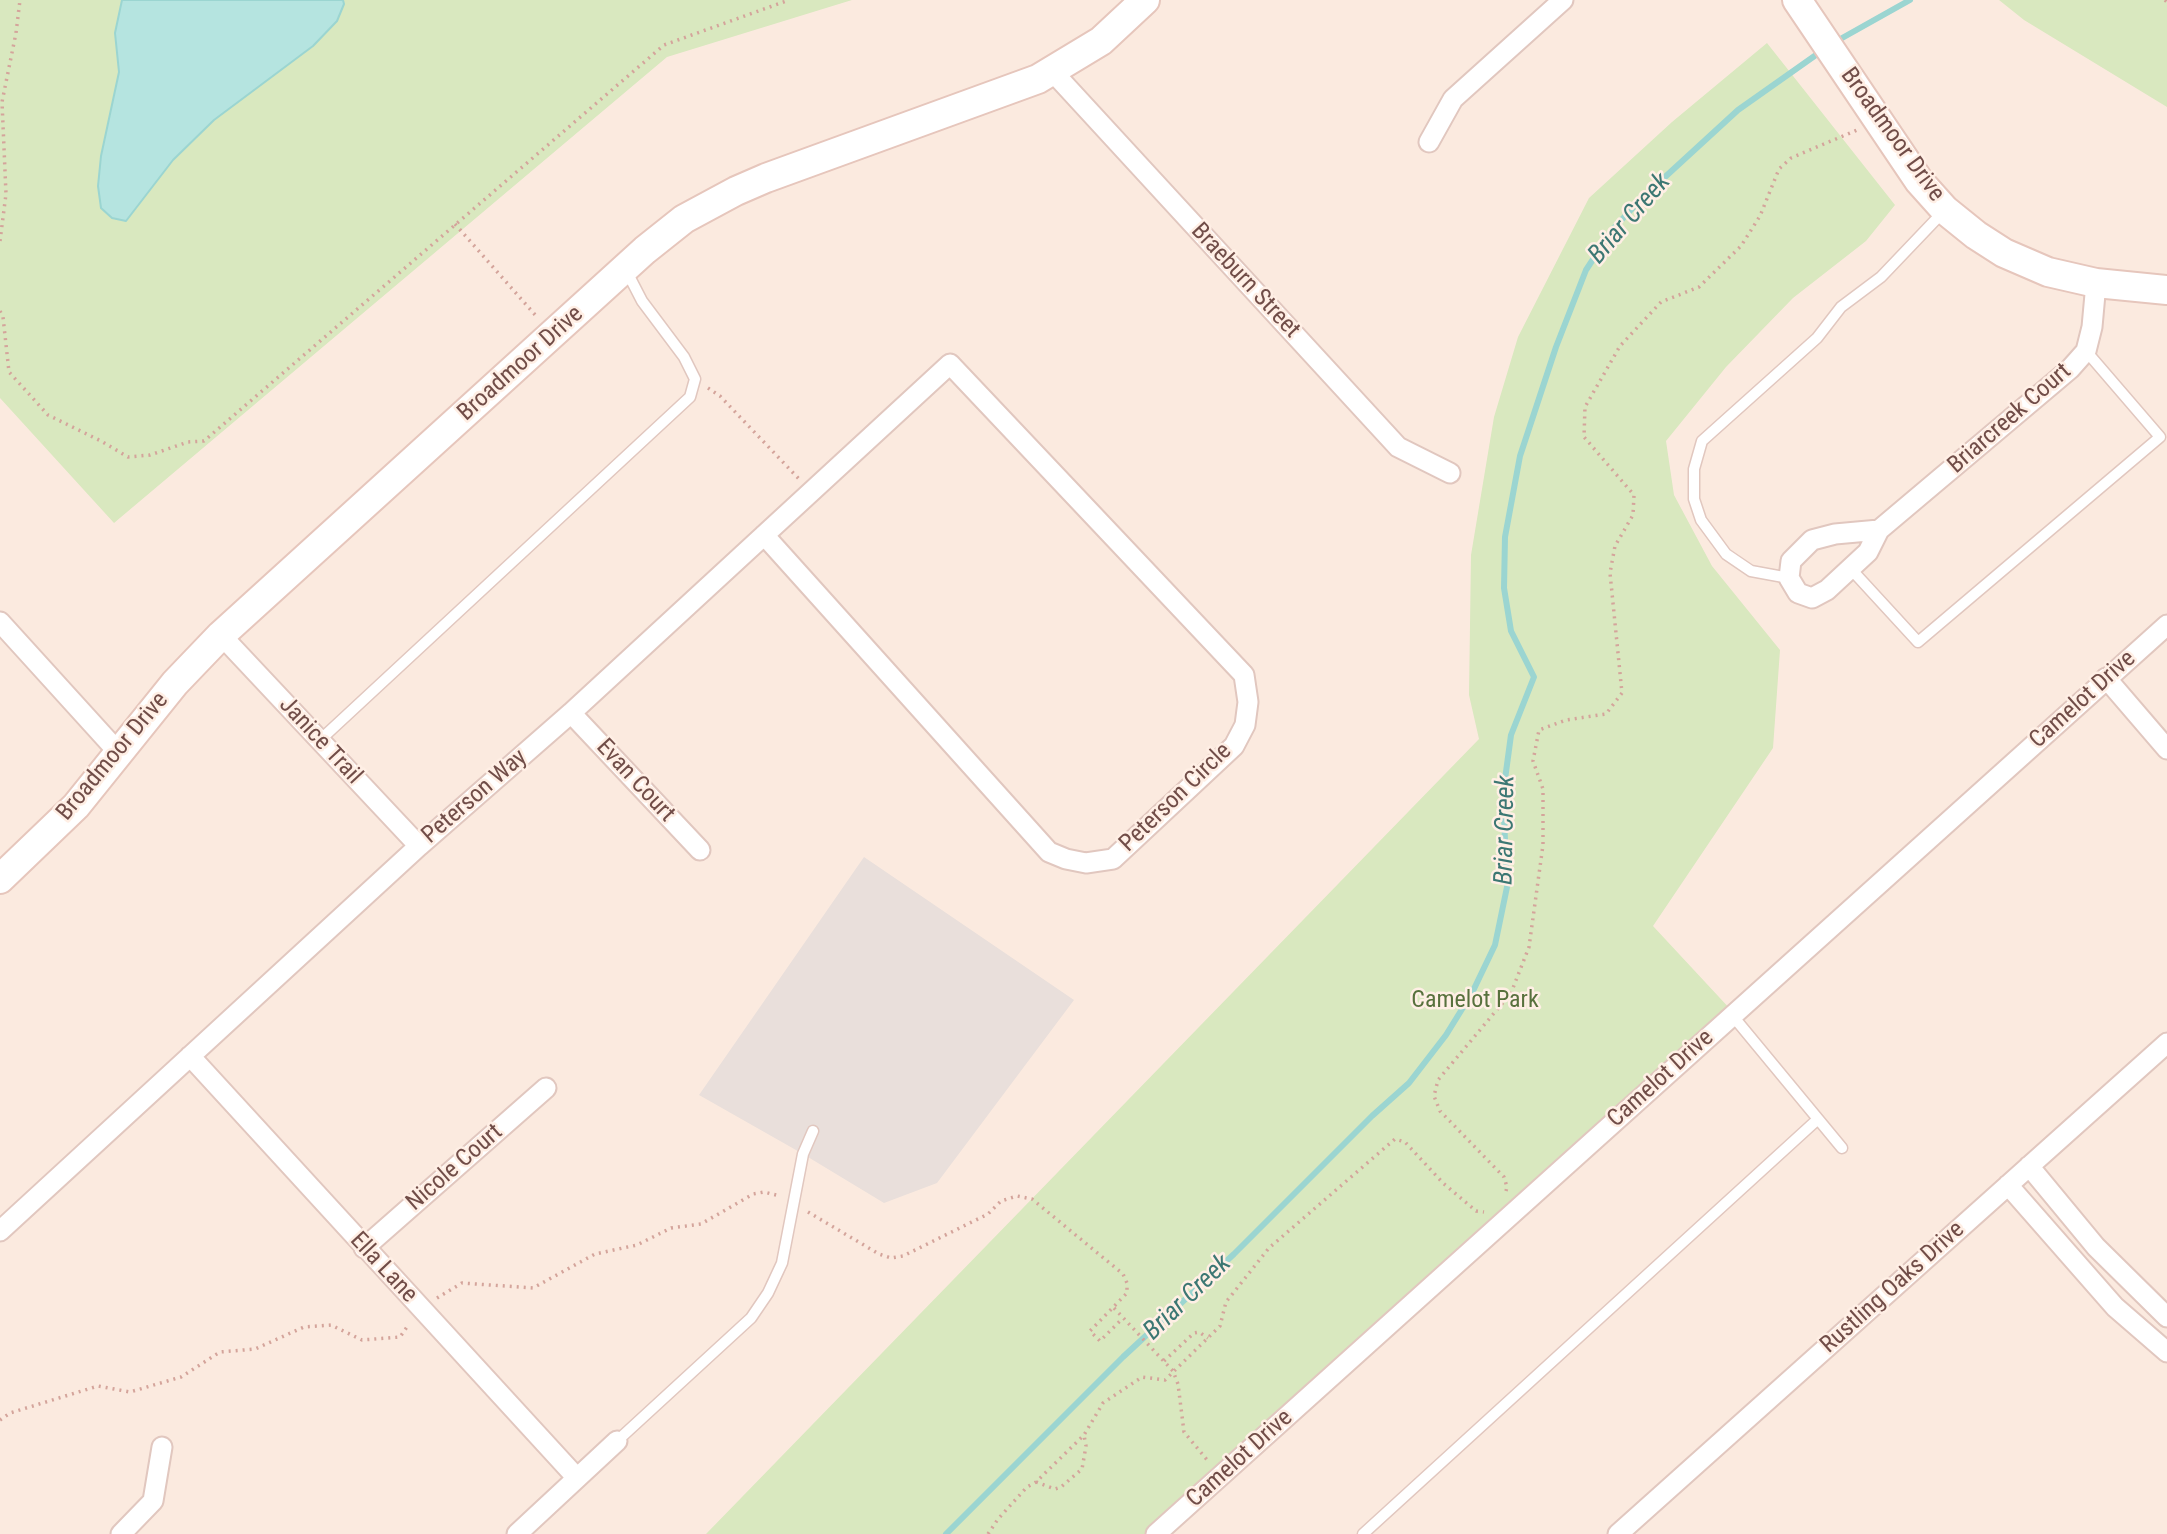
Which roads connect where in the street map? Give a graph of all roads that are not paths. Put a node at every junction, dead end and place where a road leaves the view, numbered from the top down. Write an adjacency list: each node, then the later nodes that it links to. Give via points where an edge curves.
1 (1146, 0): 4 (street, Broadmoor Drive, via 1101,41)
2 (1563, 0): 5 (street, via 1453,99)
3 (1801, 6): 6 (street, Broadmoor Drive, via 1919,181)
4 (1053, 72): 7 (street, Broadmoor Drive, via 736,191 684,219); 12 (street, Braeburn Street, via 1398,447)
5 (1429, 142)
6 (1945, 210): 8 (street, Broadmoor Drive, via 2004,253 2048,272); 16 (lane, via 1881,276 1841,307 1817,338 1702,441 1694,469 1694,499 1701,520 1726,554 1751,571)
7 (625, 269): 19 (street, Broadmoor Drive); 22 (lane, via 642,301 684,357 695,379 690,397)
8 (2096, 283): 9 (street, Broadmoor Drive); 10 (street, Briarcreek Court)
9 (2167, 290)
10 (2087, 351): 13 (street, Briarcreek Court); 15 (lane, via 2160,437 1919,642)
11 (950, 364): 14 (street, Peterson Way); 14 (street, Peterson Circle, via 1244,675 1245,725 1234,746 1113,859 1086,863 1049,852)
12 (1450, 473)
13 (1879, 530): 15 (street, Briarcreek Court, via 1868,552); 16 (street, via 1812,540 1791,561)
14 (764, 535): 21 (street, Peterson Way)
15 (1850, 568): 16 (street, Briarcreek Court, via 1812,598 1798,593)
16 (1789, 578)
17 (0, 622): 24 (street)
18 (2167, 625): 20 (street, Camelot Drive)
19 (222, 635): 22 (street, Janice Trail); 24 (street, Broadmoor Drive, via 175,683)
20 (2106, 678): 23 (street); 28 (street, Camelot Drive)
21 (571, 713): 25 (street, Peterson Way); 26 (street, Evan Court)
22 (319, 741): 25 (street, Janice Trail)
23 (2167, 749)
24 (119, 753): 27 (street, Broadmoor Drive, via 76,806)
25 (419, 846): 30 (street, Peterson Way)
26 (700, 850)
27 (0, 879)
28 (1731, 1015): 32 (lane); 46 (street, Camelot Drive)
29 (2167, 1043): 35 (street, Rustling Oaks Drive)
30 (190, 1056): 37 (street, Peterson Way); 38 (street, Ella Lane)
31 (546, 1088): 38 (street, Nicole Court)
32 (1818, 1119): 34 (lane); 47 (lane)
33 (813, 1131): 41 (lane, via 803,1154 782,1264 768,1293 751,1318)
34 (1842, 1148)
35 (2029, 1167): 36 (street, Rustling Oaks Drive); 39 (street, via 2096,1247)
36 (2008, 1185): 40 (street, via 2115,1307); 48 (street, Rustling Oaks Drive)
37 (0, 1231)
38 (364, 1248): 43 (street, Ella Lane)
39 (2167, 1317)
40 (2167, 1352)
41 (617, 1441): 43 (street)
42 (162, 1447): 44 (street, via 153,1501)
43 (577, 1478): 45 (street)
44 (121, 1534)
45 (517, 1534)
46 (1156, 1534)
47 (1363, 1534)
48 (1618, 1534)

